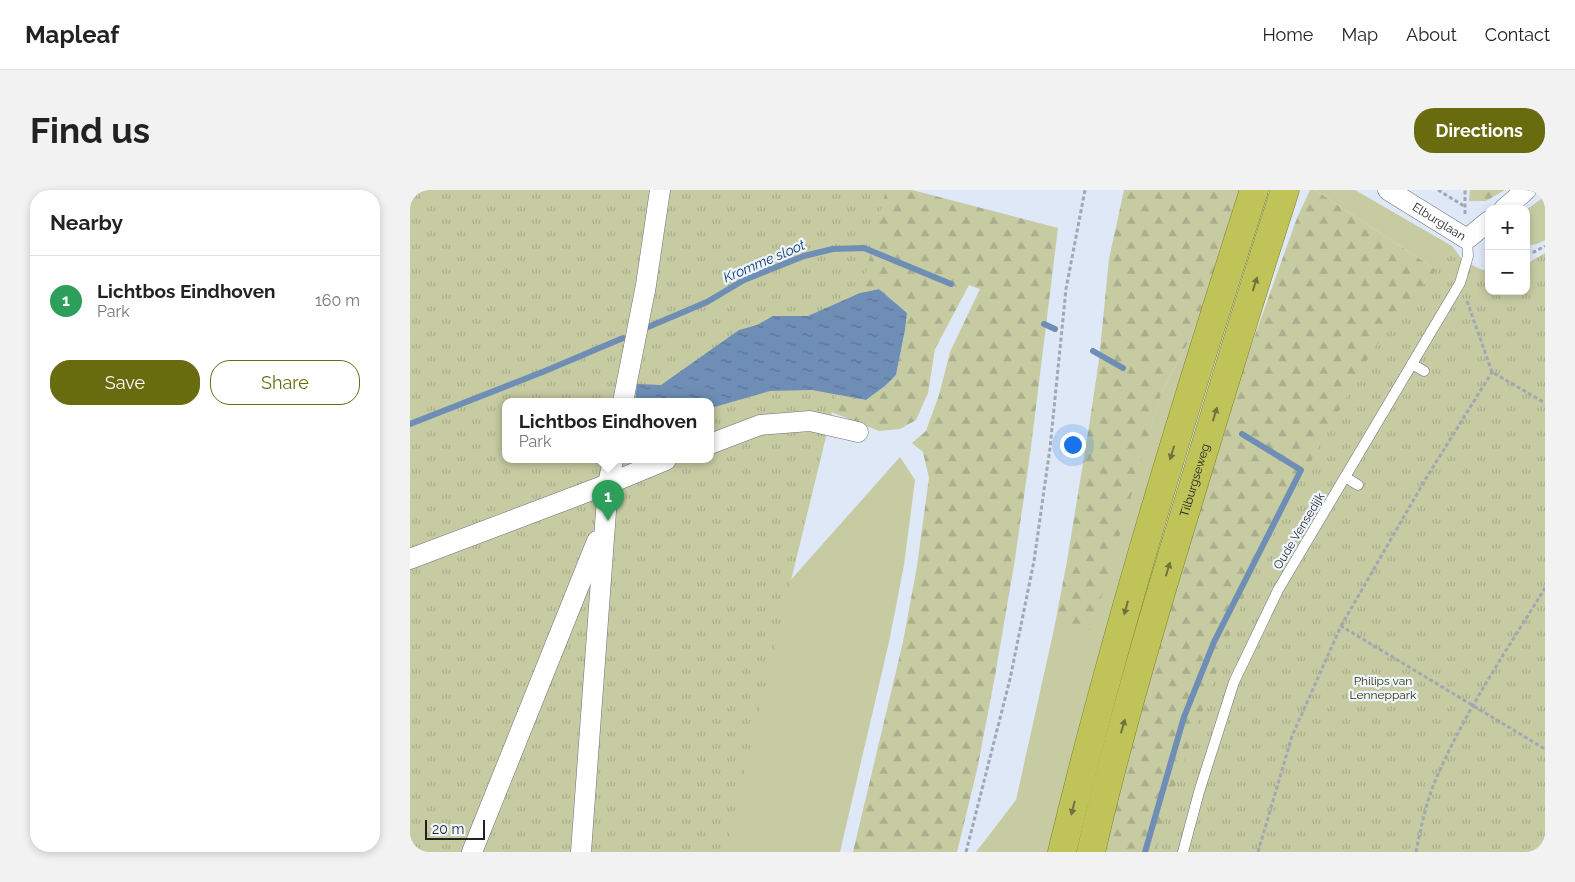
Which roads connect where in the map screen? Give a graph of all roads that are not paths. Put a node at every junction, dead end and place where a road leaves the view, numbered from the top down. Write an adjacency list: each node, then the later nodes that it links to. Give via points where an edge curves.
1 (660, 190): 11 (street, via 646,285)
2 (1254, 190): 23 (highway, one-way to 23, via 1131,588)
3 (1284, 190): 24 (highway, Tilburgseweg, one-way to 3, via 1110,772 1167,572)
4 (1388, 190): 8 (street, Elburglaan)
5 (1526, 190): 6 (street)
6 (1509, 205)
7 (1485, 224): 8 (street, Elburglaan)
8 (1467, 239): 9 (lane, Oude Vensedijk, via 1468,256 1460,283)
9 (1412, 364): 10 (lane); 16 (lane, Oude Vensedijk)
10 (1424, 371)
11 (624, 398)
12 (858, 432): 13 (street, via 810,421 760,426)
13 (714, 443)
14 (612, 463): 17 (street)
15 (659, 463): 17 (street)
16 (1345, 477): 18 (lane); 25 (lane, Oude Vensedijk, via 1278,590 1234,682)
17 (608, 484): 19 (street); 20 (street)
18 (1358, 485)
19 (605, 521): 21 (street); 22 (street)
20 (410, 559)
21 (472, 852)
22 (581, 852)
23 (1062, 852)
24 (1091, 852)
25 (1183, 852)

